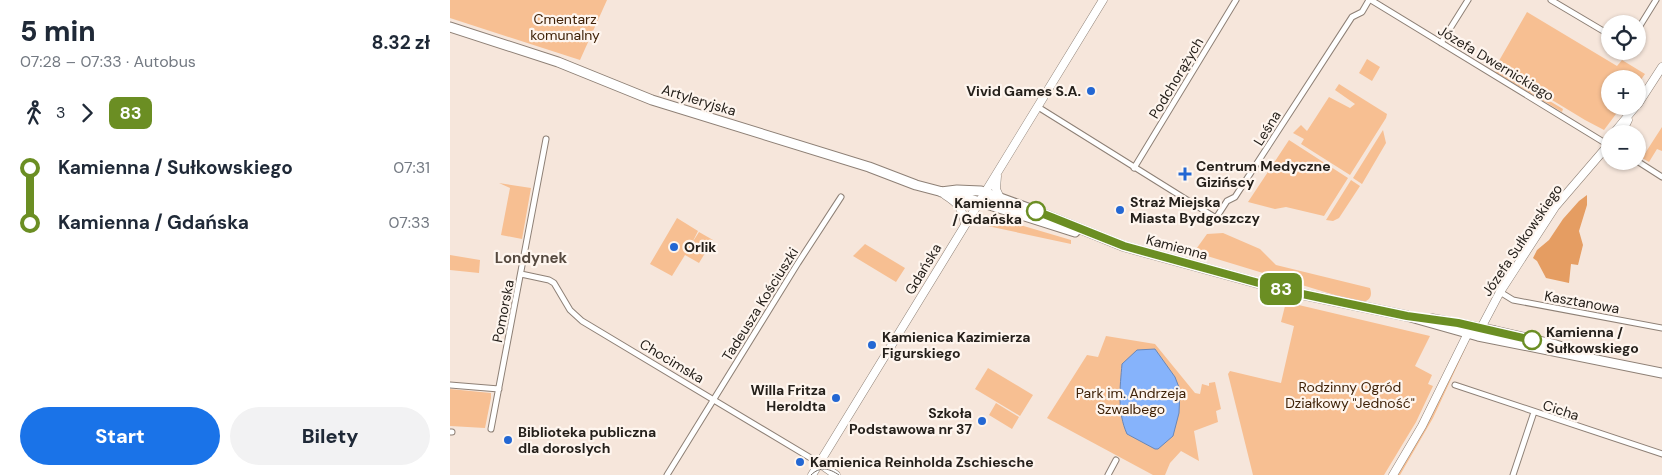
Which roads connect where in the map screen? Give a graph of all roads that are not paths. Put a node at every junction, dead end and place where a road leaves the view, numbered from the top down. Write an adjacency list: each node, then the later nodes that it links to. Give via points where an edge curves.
1 (1103, 0): 14 (street, Gdańska)
2 (1236, 0): 21 (street, Podchorążych)
3 (1370, 0): 7 (street, Józefa Dwernickiego); 21 (street, Leśna, via 1362,12 1352,17 1235,197 1227,201 1216,218)
4 (1468, 0): 11 (street)
5 (1551, 0): 10 (street)
6 (1656, 0): 8 (street)
7 (1380, 2): 11 (street, Józefa Dwernickiego)
8 (1646, 16)
9 (450, 27): 24 (main road, Artyleryjska, via 572,66 646,98)
10 (1601, 30)
11 (1441, 43): 18 (street, Józefa Dwernickiego)
12 (1662, 67): 13 (street)
13 (1646, 90)
14 (1038, 107): 21 (street, Leśna); 22 (street, Gdańska)
15 (1628, 115): 16 (street)
16 (1620, 125)
17 (546, 138): 31 (street, Pomorska)
18 (1601, 138)
19 (1601, 152): 32 (street, Józefa Sułkowskiego, via 1555,207)
20 (1646, 167): 23 (street)
21 (1134, 168)
22 (997, 174): 25 (street, Gdańska); 27 (street, via 996,189)
23 (1662, 177)
24 (942, 192): 25 (main road, Artyleryjska); 28 (main road, Artyleryjska); 29 (street, via 959,204)
25 (984, 192): 27 (main road, Kamienna); 28 (street, Gdańska)
26 (842, 197): 40 (street, Tadeusza Kościuszki)
27 (1000, 198): 30 (main road, Kamienna)
28 (978, 202): 29 (street, Gdańska); 30 (main road, Kamienna)
29 (965, 224): 45 (street, Gdańska)
30 (1116, 244): 34 (main road, Kamienna, via 1288,291)
31 (521, 274): 39 (street, Pomorska); 40 (street, Chocimska, via 554,283 570,310 582,320)
32 (1500, 292): 33 (street, Kasztanowa, via 1513,300); 35 (street, Józefa Sułkowskiego)
33 (1662, 328)
34 (1469, 329): 35 (main road, Kamienna); 50 (street, via 1422,426)
35 (1479, 332): 36 (main road, via 1571,356)
36 (1662, 373)
37 (450, 385): 39 (street)
38 (1454, 385): 41 (street, Cicha)
39 (499, 389): 42 (street, Pomorska)
40 (714, 399): 45 (street, Chocimska); 46 (street, Tadeusza Kościuszki)
41 (1534, 412): 43 (street, Cicha); 51 (street)
42 (491, 429)
43 (1662, 454)
44 (1116, 460): 49 (street)
45 (819, 463): 47 (street, Gdańska); 48 (street)
46 (667, 475)
47 (812, 475)
48 (836, 475)
49 (1108, 475)
50 (1393, 475)
51 (1513, 475)

